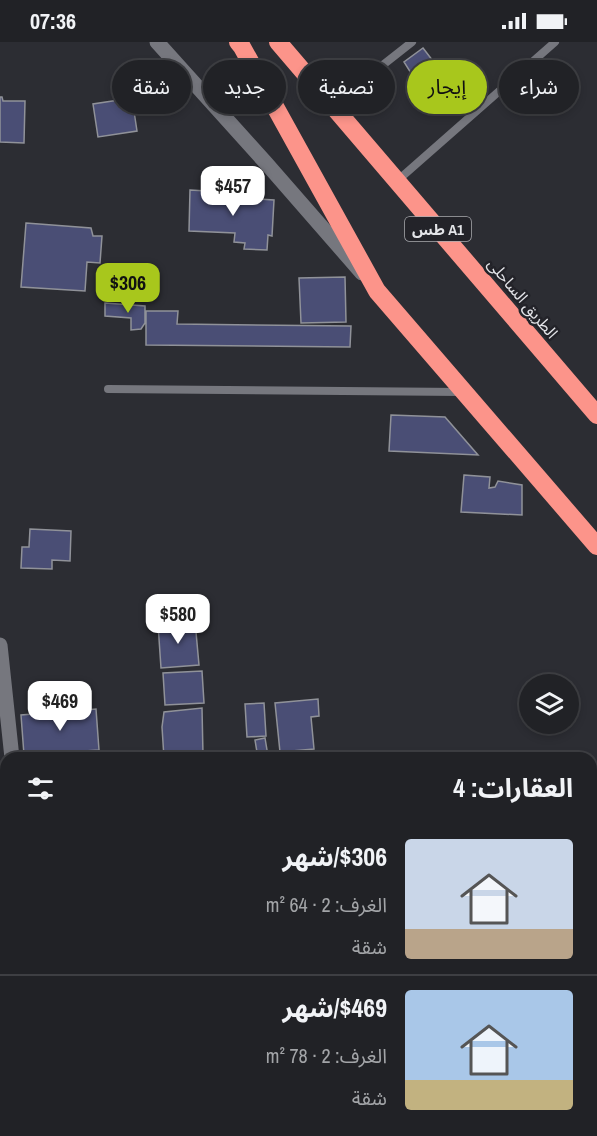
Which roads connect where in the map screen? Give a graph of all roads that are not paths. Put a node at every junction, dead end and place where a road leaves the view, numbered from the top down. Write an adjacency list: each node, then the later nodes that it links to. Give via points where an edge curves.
1 (157, 42): 10 (street)
2 (278, 42): 7 (highway, الطريق الساحلى / طس A1)
3 (412, 42): 6 (lane)
4 (555, 42): 9 (lane)
5 (240, 45): 10 (highway)
6 (389, 60)
7 (298, 65)
8 (340, 114): 9 (highway, الطريق الساحلى / طس A1)
9 (397, 182): 13 (highway, الطريق الساحلى / طس A1)
10 (377, 291): 12 (highway)
11 (108, 389): 12 (lane)
12 (464, 392): 14 (highway)
13 (597, 415)
14 (597, 546)
15 (0, 645): 16 (street)
16 (11, 752)

